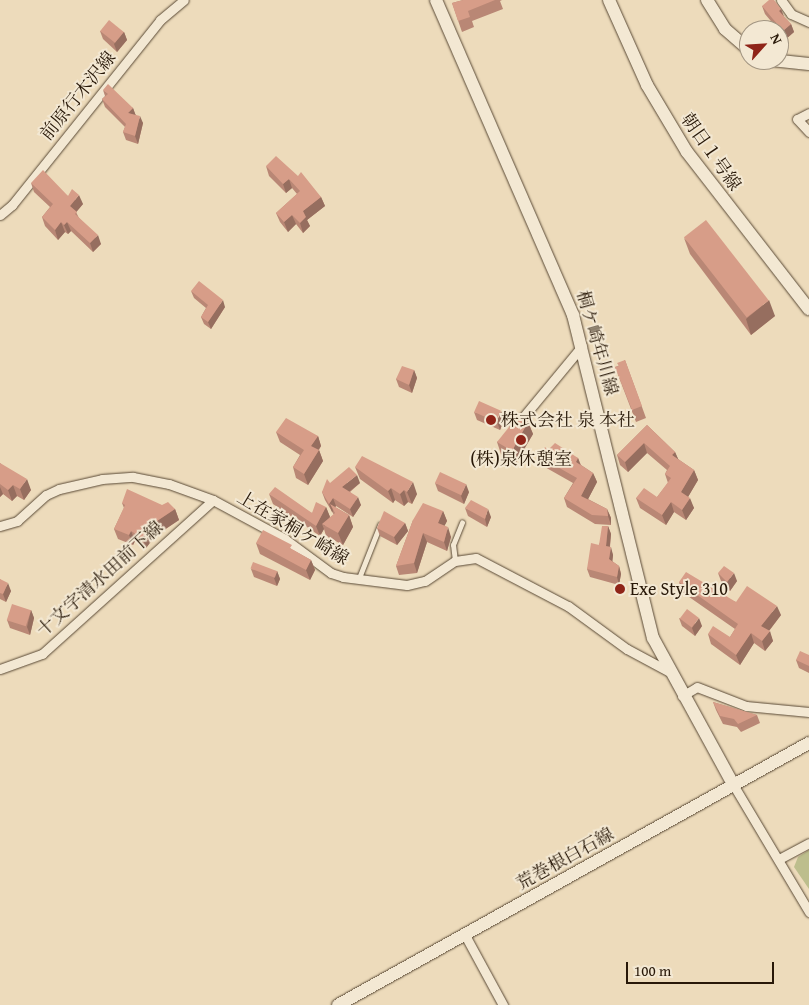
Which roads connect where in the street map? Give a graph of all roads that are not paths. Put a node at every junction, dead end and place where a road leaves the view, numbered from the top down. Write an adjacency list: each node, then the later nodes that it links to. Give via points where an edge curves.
1 (184, 0): 12 (street, 前原行木沢線, via 160,20 12,206)
2 (436, 0): 14 (street, 桐ケ崎年川線, via 555,270)
3 (609, 0): 13 (street, 朝日１号線, via 647,85 687,152)
4 (707, 0): 7 (street, via 725,29)
5 (782, 0): 6 (street, via 791,14)
6 (809, 22)
7 (739, 41)
8 (789, 62): 9 (street)
9 (809, 64)
10 (809, 114): 11 (street, via 798,119)
11 (809, 132)
12 (0, 215)
13 (809, 309)
14 (582, 346): 15 (street); 23 (street, 桐ケ崎年川線, via 642,602)
15 (511, 432)
16 (213, 500): 19 (street, 上在家桐ケ崎線, via 192,490 133,477 102,478 59,488 46,495 17,521); 21 (street, 上在家桐ケ崎線, via 285,539 331,573); 22 (street, 十文字清水田前下線, via 42,654)
17 (381, 521): 21 (lane)
18 (462, 522): 20 (lane, via 452,544)
19 (0, 526)
20 (456, 561): 21 (street, 上在家桐ケ崎線, via 425,581 407,585); 23 (street, via 476,558 568,606 627,649)
21 (358, 581)
22 (0, 669)
23 (668, 671): 24 (street, 桐ケ崎年川線)
24 (682, 696): 25 (street, via 697,687 746,706); 27 (street, 桐ケ崎年川線)
25 (809, 712)
26 (809, 743): 27 (street, 荒巻根白石線)
27 (734, 786): 29 (street); 31 (street, 荒巻根白石線)
28 (809, 843): 29 (street)
29 (779, 859): 30 (street)
30 (809, 912)
31 (465, 935): 32 (street, 荒巻根白石線); 33 (street)
32 (338, 1005)
33 (503, 1005)

